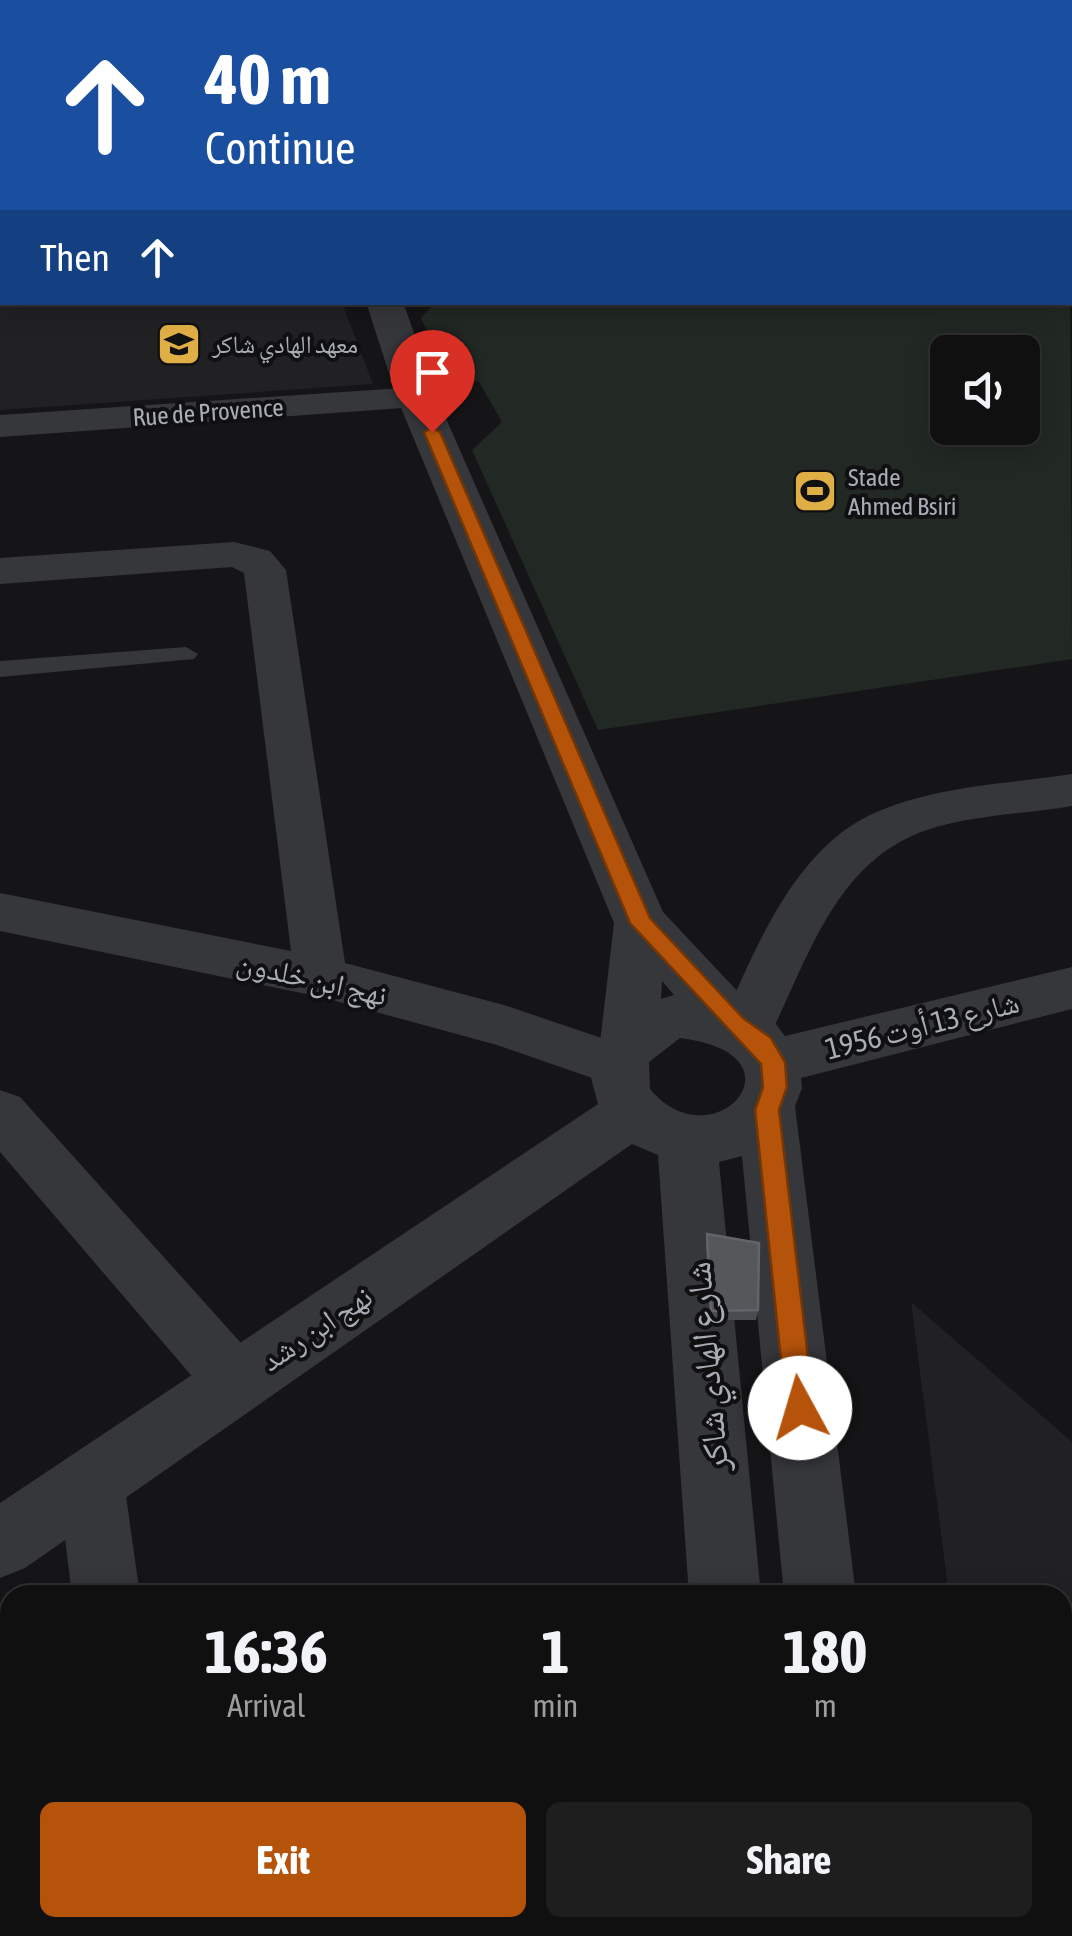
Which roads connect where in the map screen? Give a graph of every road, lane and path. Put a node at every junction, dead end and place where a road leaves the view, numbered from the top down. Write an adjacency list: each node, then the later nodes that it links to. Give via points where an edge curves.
1 (2, 0): 2 (street)
2 (123, 0)
3 (385, 305): 4 (street)
4 (417, 398): 5 (street, Rue de Provence); 11 (street)
5 (0, 426)
6 (0, 571): 12 (street, via 234,554 265,570)
7 (186, 654): 8 (lane)
8 (0, 669)
9 (1072, 790): 14 (street, via 917,815 850,852 791,930)
10 (0, 912): 12 (street, نهج ابن خلدون)
11 (641, 923): 14 (street); 15 (street, شارع الهادي شاكر)
12 (321, 977): 15 (street, نهج ابن خلدون, via 504,1026)
13 (1072, 988): 14 (street, شارع 13 أوت 1956)
14 (755, 1057): 15 (street, via 706,1016 676,1016 649,1026); 15 (street, via 747,1128 719,1139); 22 (street)
15 (641, 1090): 17 (street, نهج ابن رشد); 21 (street, شارع الهادي شاكر)
16 (0, 1113): 17 (street)
17 (236, 1382): 18 (street, نهج ابن رشد)
18 (92, 1482): 19 (street, نهج ابن رشد); 20 (street)
19 (0, 1544)
20 (105, 1585)
21 (723, 1585)
22 (819, 1585)

